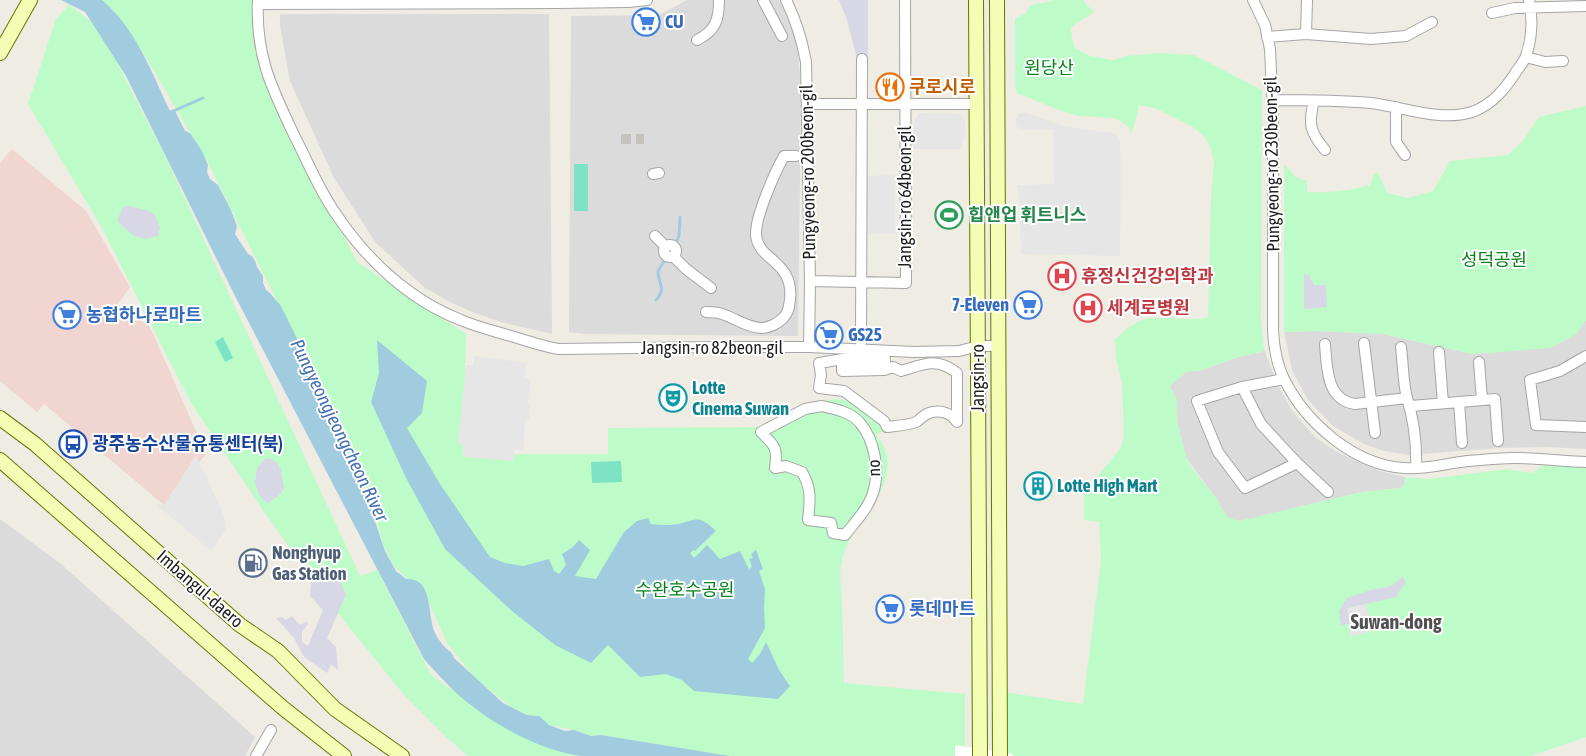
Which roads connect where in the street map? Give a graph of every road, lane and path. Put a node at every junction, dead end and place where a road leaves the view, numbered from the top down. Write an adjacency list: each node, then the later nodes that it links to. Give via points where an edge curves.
1 (30, 0): 20 (main road)
2 (647, 0): 11 (street, via 558,3)
3 (719, 0): 19 (street, via 715,27 708,35)
4 (763, 0): 17 (street)
5 (786, 0): 26 (street, Pungyeong-ro 200beon-gil, via 802,40)
6 (905, 0): 28 (street)
7 (976, 0): 29 (main road, Jangsin-ro)
8 (997, 0): 43 (main road, Jangsin-ro)
9 (1253, 0): 18 (street, Pungyeong-ro 230beon-gil)
10 (1307, 0): 16 (street)
11 (258, 2): 44 (street, Jangsin-ro 82beon-gil, via 260,40 273,92 322,191 365,252 404,287 433,306 467,322 558,350)
12 (1530, 4): 13 (street); 14 (street); 21 (street, via 1531,32)
13 (1586, 6)
14 (1492, 14)
15 (1432, 22): 16 (street, via 1406,36 1371,39)
16 (1306, 34): 18 (street)
17 (782, 36)
18 (1267, 37): 24 (street, Pungyeong-ro 230beon-gil)
19 (696, 40)
20 (0, 53)
21 (1526, 57): 23 (street, via 1545,62); 30 (street, via 1504,91 1485,111 1451,115)
22 (862, 60): 27 (street)
23 (1564, 61)
24 (1272, 100): 25 (street); 50 (street, Pungyeong-ro 230beon-gil, via 1272,331)
25 (1314, 102): 30 (street, via 1348,101); 31 (street, via 1313,136)
26 (808, 104): 27 (street, Jangsin-ro 64beon-gil); 35 (street, Pungyeong-ro 200beon-gil)
27 (862, 104): 28 (street, Jangsin-ro 64beon-gil); 36 (street)
28 (905, 104): 29 (street, Jangsin-ro 64beon-gil); 36 (street, Jangsin-ro 64beon-gil, via 906,283)
29 (976, 104): 42 (main road, Jangsin-ro)
30 (1396, 107): 32 (street, via 1396,142)
31 (1325, 150)
32 (1405, 155)
33 (796, 156): 38 (street, via 784,156 777,168 756,235 759,246 782,268 790,281 788,312 783,319 763,328)
34 (655, 236): 37 (street, via 666,247 674,247 674,256)
35 (810, 281): 36 (street, Jangsin-ro 64beon-gil); 44 (street, Pungyeong-ro 200beon-gil)
36 (861, 282): 39 (street)
37 (711, 288)
38 (706, 312)
39 (861, 342)
40 (1364, 343): 53 (street)
41 (1325, 344): 53 (street, via 1328,379 1334,390 1348,403)
42 (978, 346): 43 (street, Jangsin-ro 82beon-gil); 44 (street, Jangsin-ro 82beon-gil, via 958,351 914,352); 69 (main road, Jangsin-ro)
43 (998, 346): 70 (main road, Jangsin-ro)
44 (809, 347)
45 (1402, 347): 54 (street)
46 (1439, 352): 56 (street)
47 (1586, 356): 58 (street, via 1560,371 1530,380 1536,425)
48 (1478, 362): 52 (street)
49 (957, 373): 49 (street, via 957,422 953,416 934,412 916,422 888,427 844,391 819,388 819,363 843,359 885,359 885,363 842,364 842,372 892,367 901,371 924,364 946,364)
50 (1284, 379): 51 (street); 66 (street, Pungyeong-ro 230beon-gil, via 1310,417 1338,443 1382,464)
51 (1242, 387): 64 (street, via 1260,424); 64 (street, via 1197,401 1218,452 1244,488)
52 (1482, 400): 55 (street); 60 (street, via 1495,399)
53 (1372, 402): 54 (street); 59 (street)
54 (1409, 402): 56 (street); 66 (street)
55 (1459, 402): 56 (street); 61 (street)
56 (1443, 403)
57 (0, 418): 73 (main road, Imbangul-daero, via 35,444 240,625 278,651 335,708)
58 (1586, 427)
59 (1375, 433)
60 (1498, 441)
61 (1462, 443)
62 (0, 460): 72 (main road, Imbangul-daero, via 283,708)
63 (1586, 462): 66 (street, Pungyeong-ro 230beon-gil, via 1514,458)
64 (1297, 463): 67 (street)
65 (775, 468): 65 (street, no, via 777,454 774,445 761,432 805,409 822,406 844,411 860,422 874,449 877,469 873,493 863,513 845,535 833,533 831,522 808,520 809,484 802,472 786,466)
66 (1416, 468)
67 (1328, 492)
68 (271, 730): 71 (street)
69 (980, 753)
70 (1000, 754)
71 (256, 756)
72 (344, 756)
73 (402, 756)

